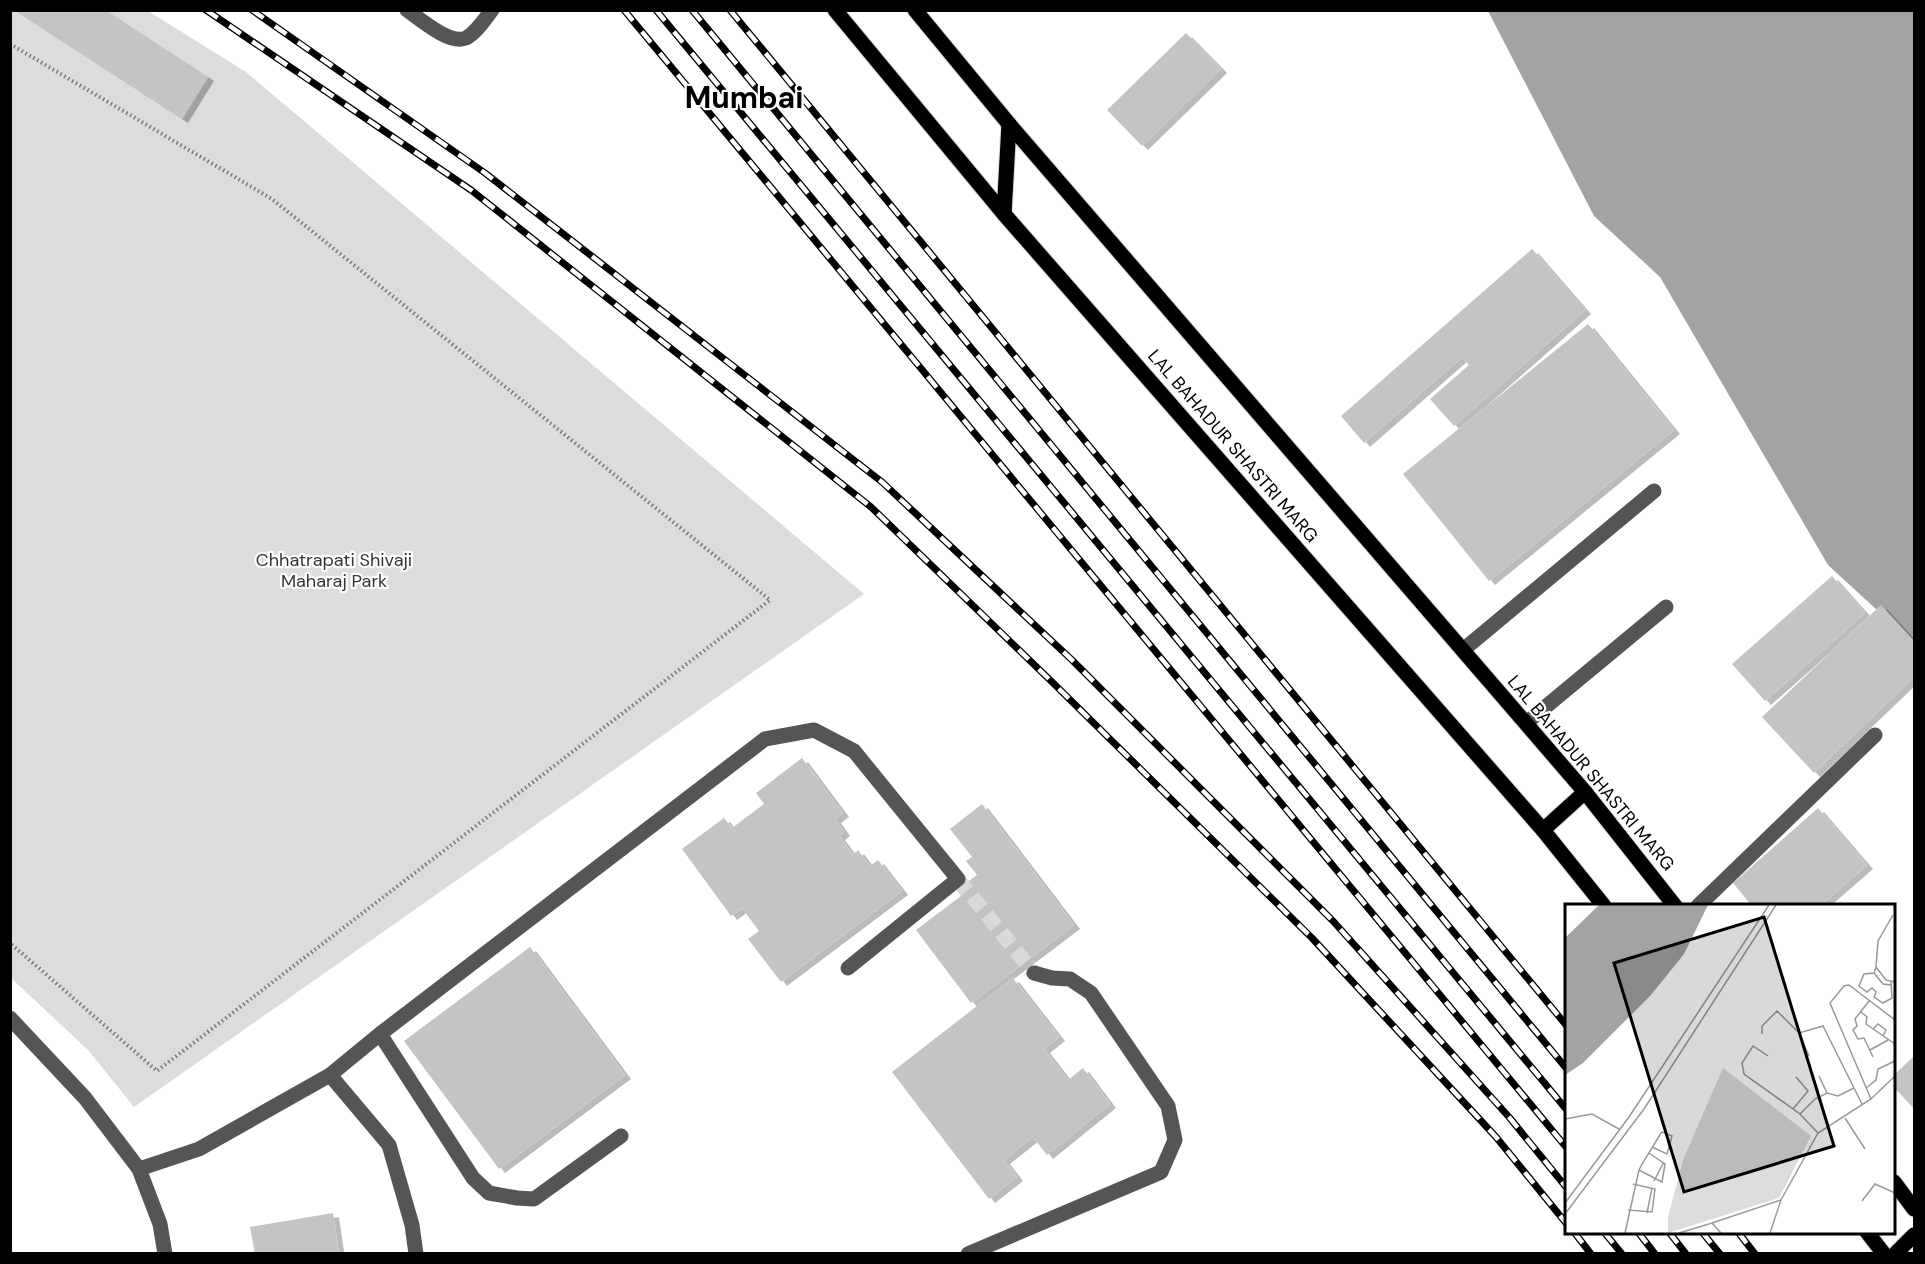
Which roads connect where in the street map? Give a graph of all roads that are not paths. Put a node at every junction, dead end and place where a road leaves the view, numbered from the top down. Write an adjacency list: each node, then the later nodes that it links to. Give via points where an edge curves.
1 (407, 10): 2 (street, via 450,39 458,40 468,37)
2 (492, 10)
3 (835, 10): 6 (main road, LAL BAHADUR SHASTRI MARG)
4 (915, 10): 5 (main road, LAL BAHADUR SHASTRI MARG)
5 (1009, 124): 6 (main road); 9 (main road, LAL BAHADUR SHASTRI MARG)
6 (1004, 214): 13 (main road, LAL BAHADUR SHASTRI MARG)
7 (1654, 491): 9 (street)
8 (1666, 607): 10 (street)
9 (1463, 650): 10 (main road, LAL BAHADUR SHASTRI MARG)
10 (1526, 723): 12 (main road, LAL BAHADUR SHASTRI MARG)
11 (1875, 735): 16 (street)
12 (1585, 792): 13 (main road); 15 (main road, LAL BAHADUR SHASTRI MARG)
13 (1543, 830): 14 (main road, LAL BAHADUR SHASTRI MARG)
14 (1602, 904)
15 (1673, 904)
16 (1700, 904)
17 (848, 968): 20 (street, via 958,879 854,751 814,730 765,739)
18 (1034, 973): 30 (street, via 1070,979 1091,993 1168,1106 1175,1140 1161,1172)
19 (10, 1018): 23 (street, via 85,1098)
20 (380, 1034): 21 (street); 22 (street, via 473,1178 489,1193 534,1199)
21 (330, 1075): 23 (street, via 199,1149); 29 (street, via 389,1144 412,1225)
22 (621, 1136)
23 (139, 1169): 28 (street, via 160,1224)
24 (1895, 1185): 25 (main road)
25 (1914, 1209)
26 (1868, 1234): 31 (main road)
27 (1914, 1235): 32 (main road)
28 (165, 1254)
29 (416, 1254)
30 (968, 1254)
31 (1884, 1254)
32 (1895, 1254)

